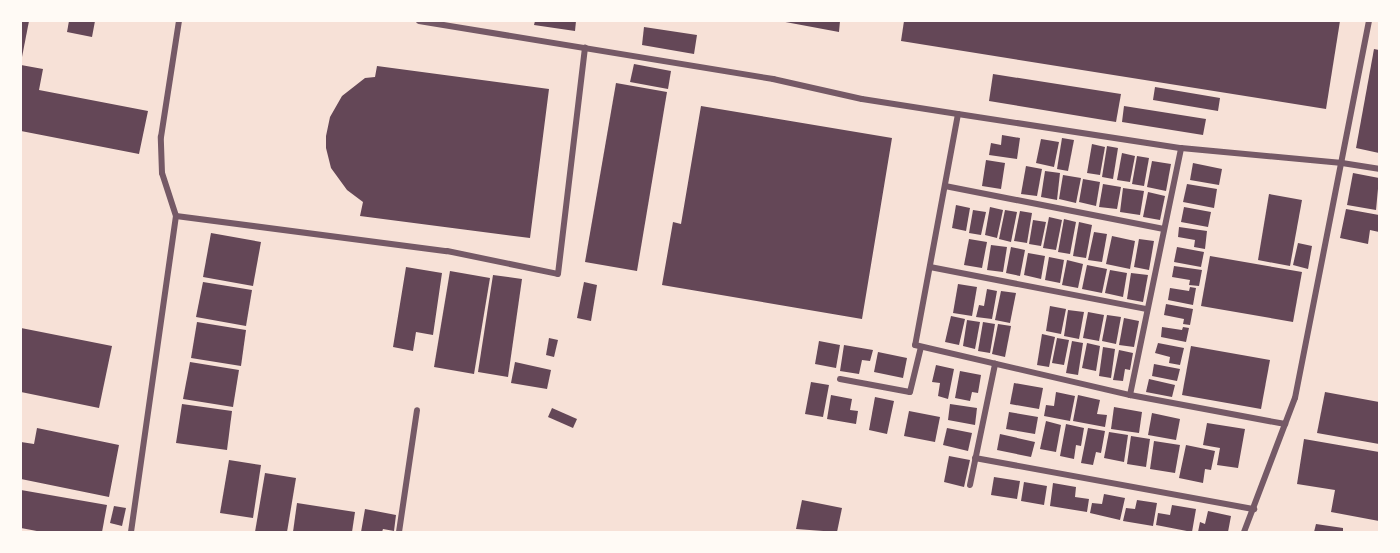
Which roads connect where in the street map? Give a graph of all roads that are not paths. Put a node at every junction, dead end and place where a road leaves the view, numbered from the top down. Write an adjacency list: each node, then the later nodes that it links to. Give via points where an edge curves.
1 (179, 21): 10 (street, via 161,137 162,173)
2 (419, 21): 4 (street)
3 (1369, 21): 7 (street)
4 (585, 48): 5 (street); 10 (street, via 558,274 447,251)
5 (958, 114): 6 (street); 9 (street)
6 (1181, 148): 7 (street); 11 (street)
7 (1342, 163): 8 (street); 19 (street, via 1295,398)
8 (1379, 169)
9 (945, 186): 11 (street); 12 (street)
10 (176, 216): 23 (street)
11 (1164, 229): 13 (street)
12 (930, 267): 13 (street); 14 (street, via 915,345)
13 (1147, 309): 17 (street)
14 (921, 347): 15 (street); 16 (street, via 910,392)
15 (995, 364): 17 (street); 20 (street)
16 (840, 379)
17 (1130, 394): 19 (street)
18 (417, 410): 24 (street)
19 (1285, 424): 22 (street)
20 (975, 458): 21 (street); 22 (street)
21 (970, 485)
22 (1254, 509): 25 (street)
23 (131, 532)
24 (399, 532)
25 (1244, 532)

